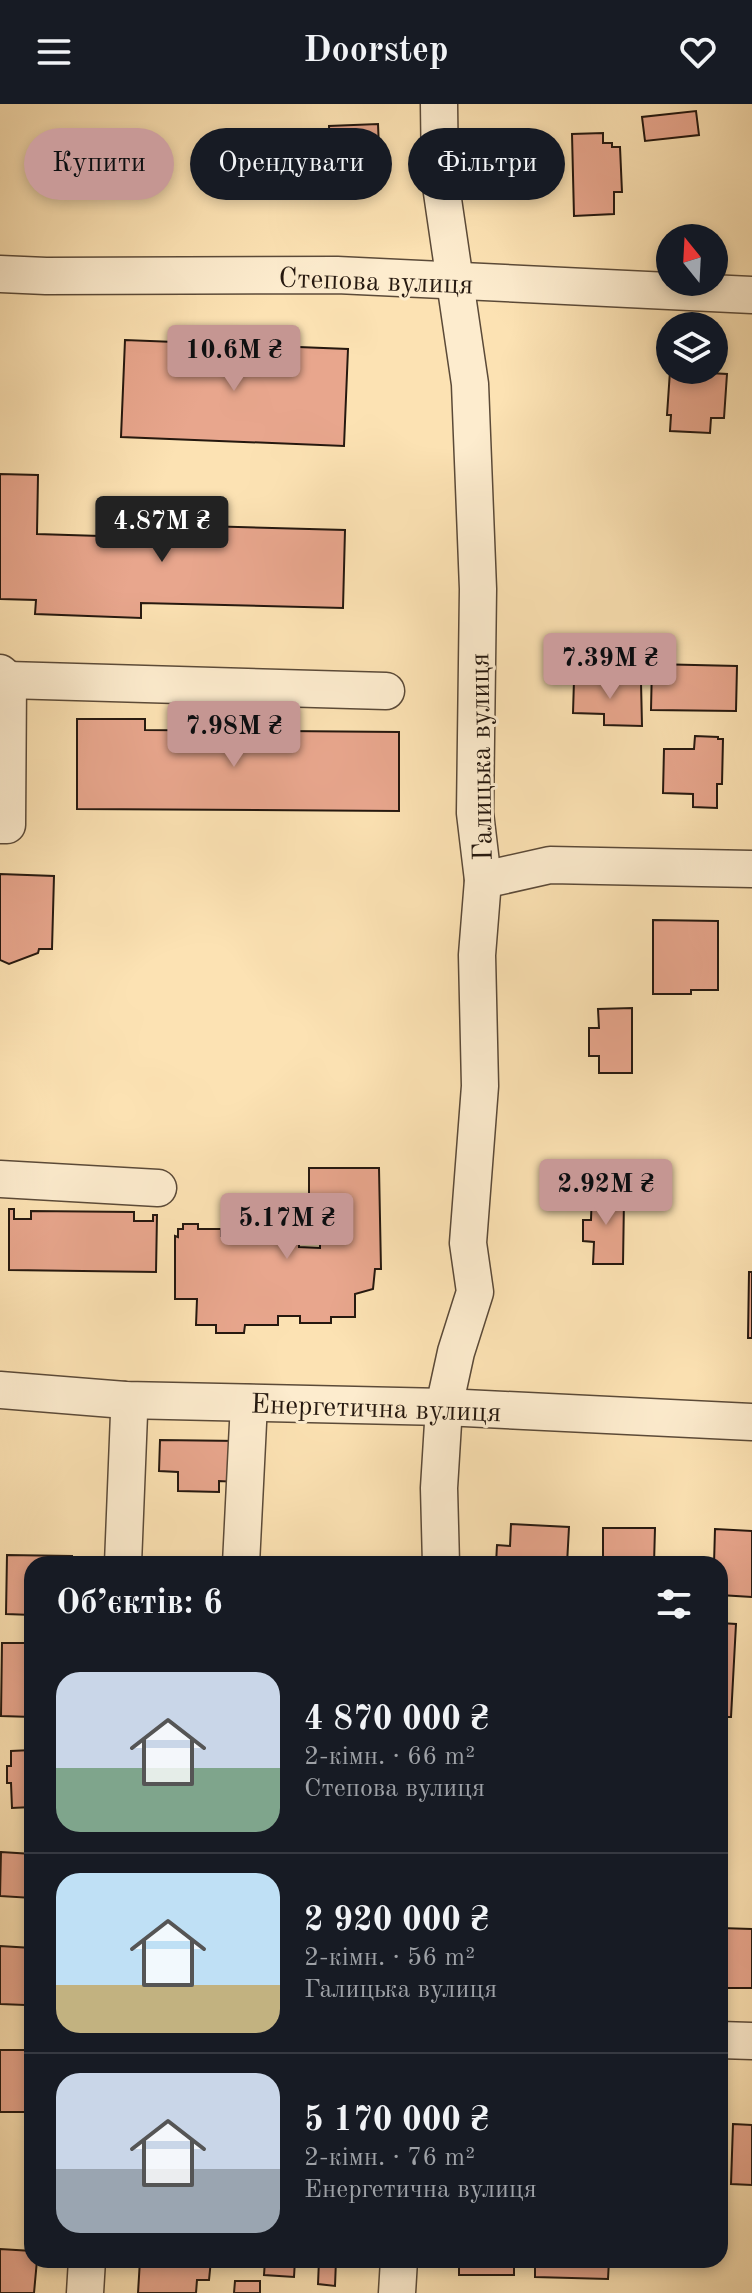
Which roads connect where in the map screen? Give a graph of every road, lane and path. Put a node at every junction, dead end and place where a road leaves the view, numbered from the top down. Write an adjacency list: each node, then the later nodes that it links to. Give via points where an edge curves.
1 (439, 104): 3 (street, Галицька вулиця, via 440,179)
2 (0, 274): 3 (street, Степова вулиця, via 337,275)
3 (454, 282): 4 (street, Степова вулиця); 9 (street, Галицька вулиця, via 470,384 478,589 475,813)
4 (752, 295)
5 (4, 677): 6 (street); 7 (street, via 7,825)
6 (386, 691)
7 (0, 825)
8 (752, 869): 9 (street, via 550,865)
9 (483, 880): 15 (street, Галицька вулиця, via 477,955 480,1086 468,1243 475,1292)
10 (0, 1179): 11 (street)
11 (158, 1188)
12 (0, 1390): 13 (street, Енергетична вулиця)
13 (125, 1400): 14 (street, Енергетична вулиця); 17 (street, via 129,1414)
14 (249, 1403): 15 (street, Енергетична вулиця); 18 (street)
15 (444, 1407): 16 (street, Енергетична вулиця); 19 (street, Галицька вулиця)
16 (752, 1422)
17 (123, 1556)
18 (241, 1556)
19 (441, 1556)
20 (728, 2040): 21 (street)
21 (752, 2041)
22 (87, 2268): 24 (street)
23 (399, 2268): 25 (street)
24 (85, 2293)
25 (397, 2293)

